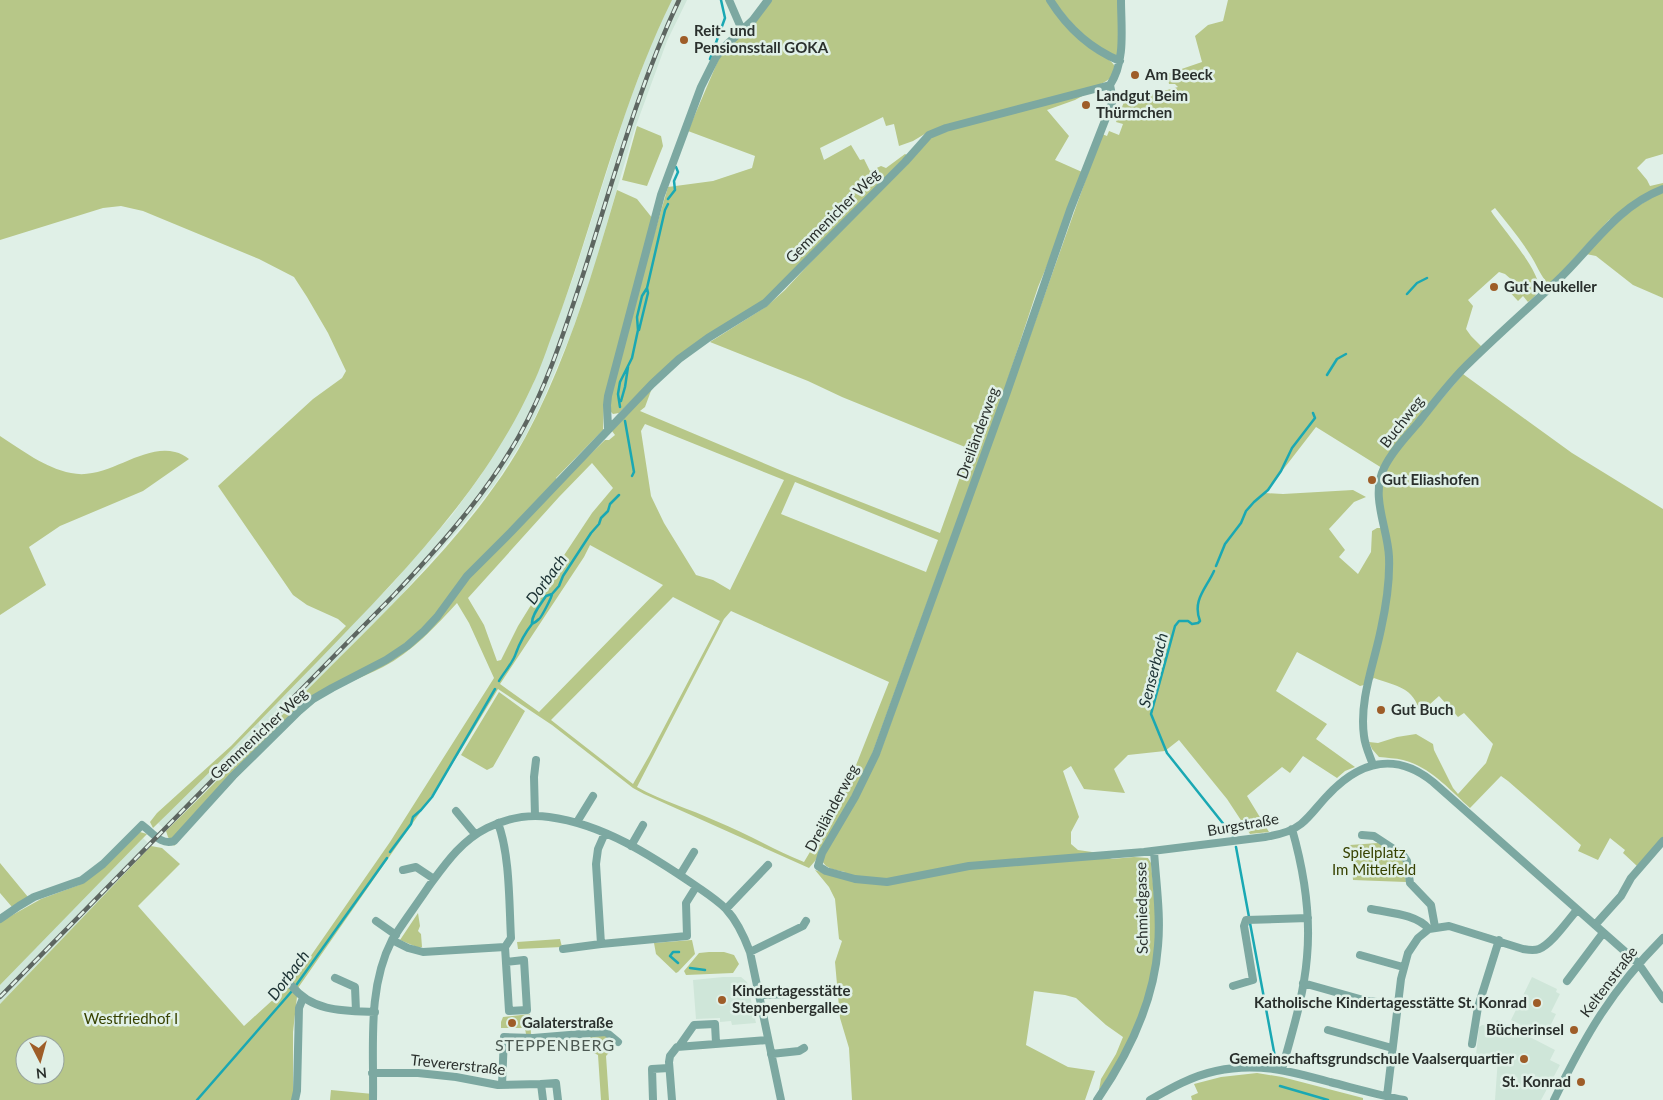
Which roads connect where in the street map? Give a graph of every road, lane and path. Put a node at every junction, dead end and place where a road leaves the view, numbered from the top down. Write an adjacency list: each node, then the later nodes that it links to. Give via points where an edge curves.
1 (729, 0): 5 (street)
2 (768, 0): 5 (street, via 757,17)
3 (1050, 0): 6 (street, via 1075,31 1097,49)
4 (1121, 0): 6 (street, Dreiländerweg)
5 (742, 30): 9 (street, via 722,49 710,68 665,182 608,396)
6 (1120, 61): 7 (street, Dreiländerweg)
7 (1110, 85): 9 (street, Gemmenicher Weg, via 929,135 771,298 679,359); 27 (street, Dreiländerweg, via 1113,100 1070,210 886,729 865,778 822,853)
8 (1663, 189): 11 (street, Buchweg, via 1631,206 1614,220 1556,282 1460,372 1395,450 1384,469 1378,487 1389,557 1386,599 1367,685 1364,717 1364,739)
9 (608, 428): 36 (street, Gemmenicher Weg, via 467,576 424,631 386,660 313,699 233,776 174,841 161,841 142,825 82,880 34,897)
10 (536, 760): 14 (street)
11 (1373, 765): 18 (street, Burgstraße, via 1343,780 1303,823); 34 (street, Burgstraße, via 1396,764 1425,776)
12 (593, 796): 15 (street)
13 (456, 811): 20 (street)
14 (536, 816): 15 (street); 16 (street)
15 (577, 822): 19 (street)
16 (498, 823): 20 (street); 46 (street, via 506,857 512,938)
17 (643, 825): 23 (street)
18 (1292, 829): 24 (street, Burgstraße, via 1265,837); 35 (street, via 1304,878)
19 (604, 833): 23 (street); 45 (street, via 596,864)
20 (475, 834): 30 (street, via 453,854)
21 (1362, 835): 40 (street, via 1374,836 1408,861 1413,887 1431,905)
22 (1663, 841): 39 (street)
23 (631, 846): 29 (street)
24 (1154, 851): 27 (street, Burgstraße, via 969,866 886,882 855,878); 87 (street, Schmiedgasse, via 1158,945 1151,985 1130,1045)
25 (694, 852): 29 (street)
26 (768, 865): 32 (street)
27 (818, 866)
28 (403, 870): 30 (street, via 416,865)
29 (680, 875): 31 (street)
30 (434, 879): 42 (street)
31 (696, 886): 32 (street); 45 (street, via 686,903 687,936)
32 (726, 909): 48 (street, via 742,931)
33 (1372, 909): 40 (street, via 1415,919)
34 (1577, 910): 39 (street, Burgstraße); 44 (street, via 1549,942 1535,950)
35 (1308, 918): 55 (street); 57 (street, via 1246,920 1244,926 1253,980)
36 (0, 919)
37 (376, 921): 42 (street)
38 (806, 921): 48 (street, via 803,926)
39 (1595, 925): 41 (street, Burgstraße)
40 (1432, 928): 44 (street, via 1455,927); 52 (street, via 1418,938)
41 (1603, 933): 51 (street, Burgstraße); 54 (street)
42 (394, 937): 46 (street, via 408,948 423,952); 64 (street, via 378,976)
43 (1663, 938): 51 (street, Keltenstraße)
44 (1499, 940): 69 (street, via 1478,1007)
45 (601, 944): 47 (street)
46 (505, 947): 50 (street)
47 (563, 949)
48 (750, 952): 59 (street)
49 (1360, 955): 52 (street)
50 (506, 962): 50 (street, via 509,1011 527,1010 524,960)
51 (1638, 963): 61 (street, Burgstraße); 90 (street, Keltenstraße, via 1591,1028)
52 (1403, 967): 62 (street)
53 (335, 978): 63 (street, via 355,987)
54 (1567, 981)
55 (1303, 983): 62 (street, via 1368,1001); 75 (street)
56 (292, 986): 60 (street)
57 (1233, 986)
58 (794, 991): 59 (street)
59 (759, 995): 66 (street)
60 (300, 996): 63 (street, via 330,1009); 80 (street)
61 (1663, 999)
62 (1397, 1004): 72 (street)
63 (356, 1011): 64 (street)
64 (375, 1012): 76 (street)
65 (1328, 1030): 72 (street)
66 (768, 1040): 68 (street); 73 (street)
67 (618, 1042): 78 (street, via 606,1032 504,1037)
68 (716, 1043): 70 (street); 70 (street, via 715,1024 694,1026)
69 (1472, 1044)
70 (680, 1046): 74 (street, via 672,1051)
71 (804, 1048): 73 (street)
72 (1392, 1048): 79 (street)
73 (772, 1054): 86 (street)
74 (669, 1068): 84 (street, via 652,1068); 85 (street)
75 (1282, 1069): 79 (street); 88 (street, via 1250,1067 1215,1071 1188,1080)
76 (372, 1073): 78 (street, Trevererstraße, via 418,1073); 81 (street)
77 (541, 1084): 78 (street, Trevererstraße); 82 (street); 83 (street, via 556,1083)
78 (502, 1085)
79 (1387, 1096): 89 (street)
80 (295, 1100)
81 (373, 1100)
82 (543, 1100)
83 (558, 1100)
84 (654, 1100)
85 (672, 1100)
86 (781, 1100)
87 (1097, 1100)
88 (1150, 1100)
89 (1404, 1100)
90 (1554, 1100)

